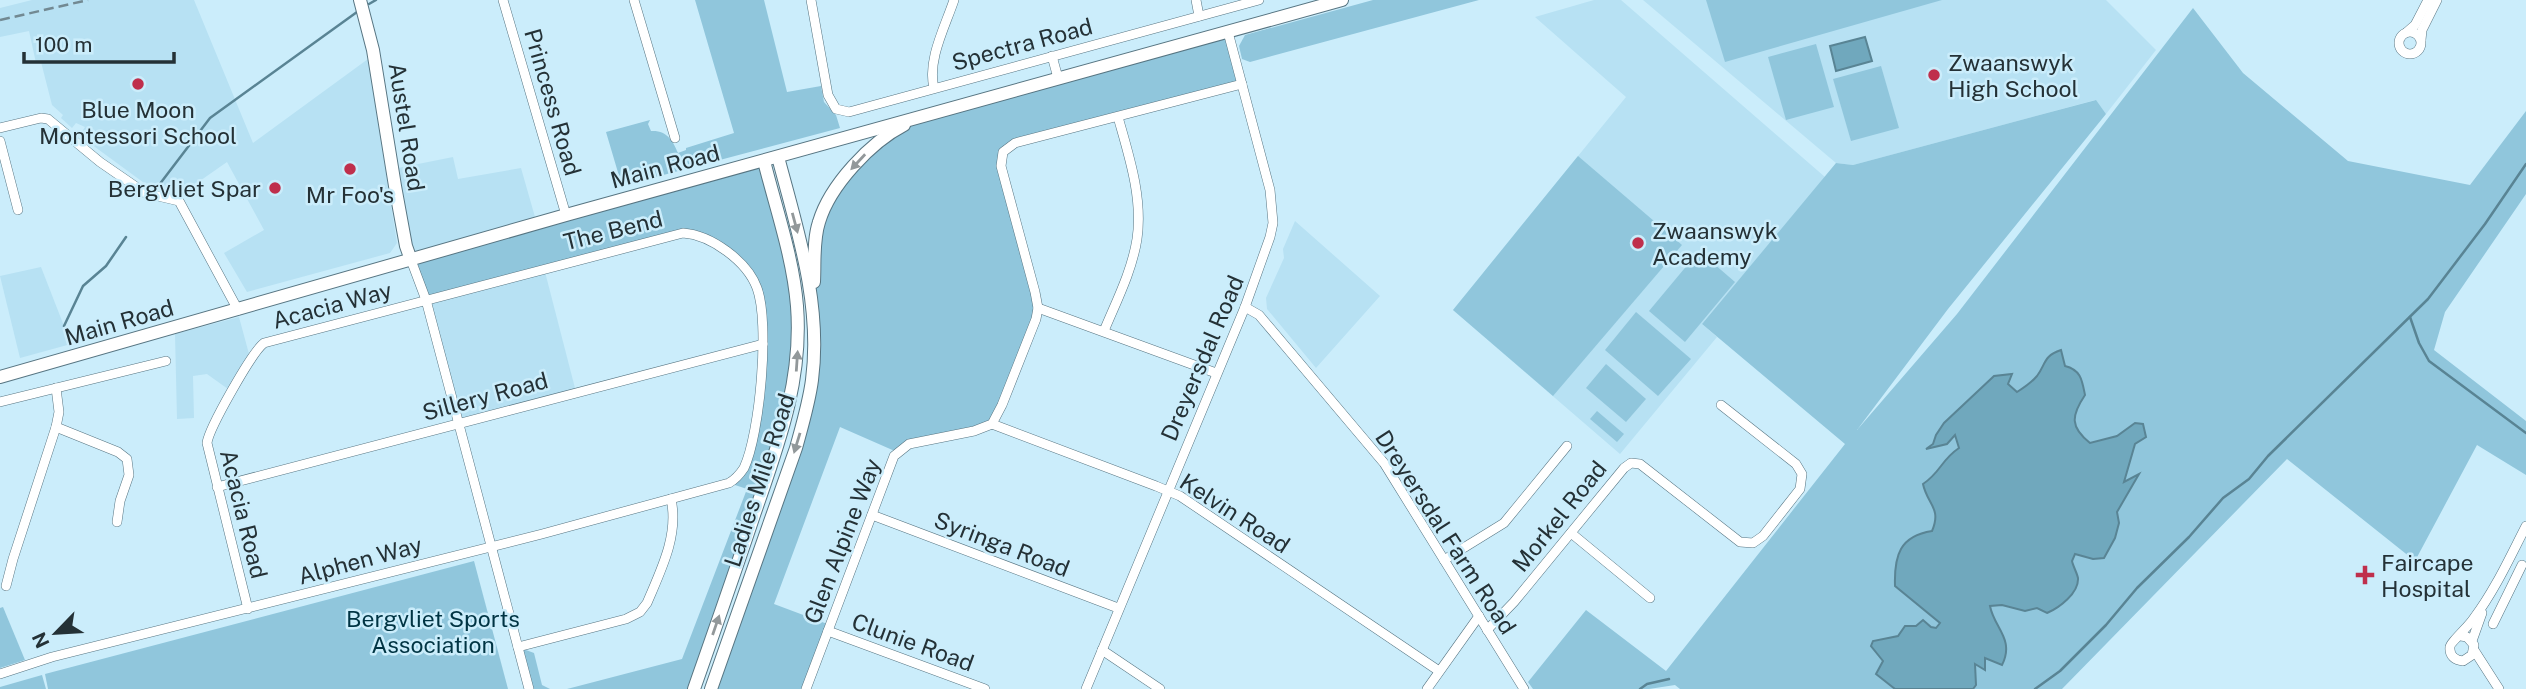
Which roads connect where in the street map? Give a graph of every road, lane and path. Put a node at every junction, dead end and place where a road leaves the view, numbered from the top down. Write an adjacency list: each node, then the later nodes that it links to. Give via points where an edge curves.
1 (503, 0): 27 (street, Princess Road)
2 (634, 0): 22 (street)
3 (811, 0): 18 (street, Spectra Road, via 828,96 836,109 849,112)
4 (954, 0): 18 (street, via 935,57)
5 (1196, 0): 11 (street)
6 (1259, 0): 11 (street, Spectra Road)
7 (1342, 0): 12 (main road, Main Road)
8 (2428, 0): 13 (street)
9 (2437, 0): 14 (street)
10 (362, 5): 28 (main road, Austel Road)
11 (1199, 16): 15 (street, Spectra Road)
12 (1228, 32): 16 (main road, Main Road); 17 (street, Dreyersdal Road)
13 (2406, 33): 14 (street, via 2413,32); 14 (street, via 2399,41 2405,54 2416,53)
14 (2421, 40)
15 (1052, 56): 16 (street); 18 (street, Spectra Road)
16 (1058, 78): 19 (main road, Main Road)
17 (1242, 84): 20 (street); 30 (street, Dreyersdal Road, via 1273,207 1266,251)
18 (934, 88)
19 (935, 112): 24 (main road, Main Road); 33 (main road, one-way to 33, via 875,145 827,202 816,236)
20 (1118, 117): 31 (street, via 1015,143 1003,152 1001,166); 34 (street, via 1135,181 1137,240)
21 (0, 128): 32 (street, via 48,119 145,193 179,201)
22 (675, 138)
23 (0, 141): 26 (street)
24 (778, 157): 25 (main road, Main Road); 33 (main road, Ladies Mile Road, one-way to 33, via 807,271)
25 (764, 161): 27 (main road, Main Road); 77 (main road, Ladies Mile Road, one-way to 25, via 777,449 794,386 796,299)
26 (18, 210)
27 (566, 215): 28 (main road, Main Road)
28 (411, 260): 29 (street); 32 (main road, Main Road)
29 (426, 300): 35 (street, The Bend, via 666,236 693,233 719,247 751,275 761,303); 40 (street, Acacia Way, via 270,340 259,347); 43 (street)
30 (1245, 307): 37 (street, Dreyersdal Road); 57 (street, Dreyersdal Farm Road, via 1259,315 1384,463)
31 (1038, 308): 34 (street); 44 (street)
32 (238, 310): 38 (main road, Main Road)
33 (814, 327): 78 (main road, Ladies Mile Road, one-way to 78, via 813,377 806,415)
34 (1104, 331): 37 (street)
35 (763, 344): 43 (street, Sillery Road); 47 (street, The Bend, via 762,382 751,444 745,466)
36 (166, 361): 39 (street)
37 (1216, 373): 49 (street, Dreyersdal Road)
38 (0, 377)
39 (56, 388): 41 (street); 45 (street)
40 (233, 392): 48 (street, Acacia Road, via 208,436)
41 (0, 402)
42 (1721, 405): 54 (street, Morkel Road, via 1796,464 1802,474 1800,489 1758,541 1735,539 1636,463 1624,468)
43 (458, 423): 48 (street, Sillery Road); 55 (street)
44 (992, 424): 49 (street, Kelvin Road); 51 (street, Glen Alpine Way, via 903,447 892,459)
45 (56, 427): 52 (street, via 127,459 129,474); 59 (street)
46 (1567, 446): 57 (street, via 1504,523)
47 (729, 483): 50 (street, Alphen Way)
48 (216, 487): 63 (street, Acacia Road)
49 (1167, 491): 61 (street, Dreyersdal Road); 73 (street, Kelvin Road)
50 (671, 499): 55 (street, Alphen Way); 70 (street, via 671,536 640,612)
51 (872, 515): 61 (street, Syringa Road); 67 (street, Glen Alpine Way)
52 (117, 522)
53 (2526, 526): 56 (street)
54 (1571, 533): 60 (street); 66 (street, Morkel Road)
55 (491, 546): 63 (street, Alphen Way); 70 (street)
56 (2513, 553): 58 (street); 62 (street)
57 (1444, 560): 64 (street, Dreyersdal Farm Road)
58 (2524, 568): 65 (street)
59 (6, 586)
60 (1650, 598)
61 (1118, 608): 71 (street, Dreyersdal Road)
62 (2483, 608): 68 (street); 69 (street)
63 (248, 609): 74 (street, Alphen Way)
64 (1479, 616): 66 (street, Dreyersdal Farm Road); 73 (street)
65 (2493, 624)
66 (1487, 629): 84 (street, Dreyersdal Farm Road)
67 (828, 631): 79 (street, Glen Alpine Way); 80 (street, Clunie Road)
68 (2461, 636): 69 (street); 72 (street, via 2452,641 2449,650)
69 (2473, 645): 72 (street); 75 (street)
70 (518, 648): 76 (street)
71 (1102, 650): 81 (street, Dreyersdal Road); 82 (street)
72 (2463, 661): 75 (street)
73 (1439, 671): 83 (street)
74 (0, 674)
75 (2491, 678): 85 (street)
76 (529, 689)
77 (694, 689)
78 (711, 689)
79 (806, 689)
80 (985, 689)
81 (1086, 689)
82 (1160, 689)
83 (1427, 689)
84 (1524, 689)
85 (2500, 689)

